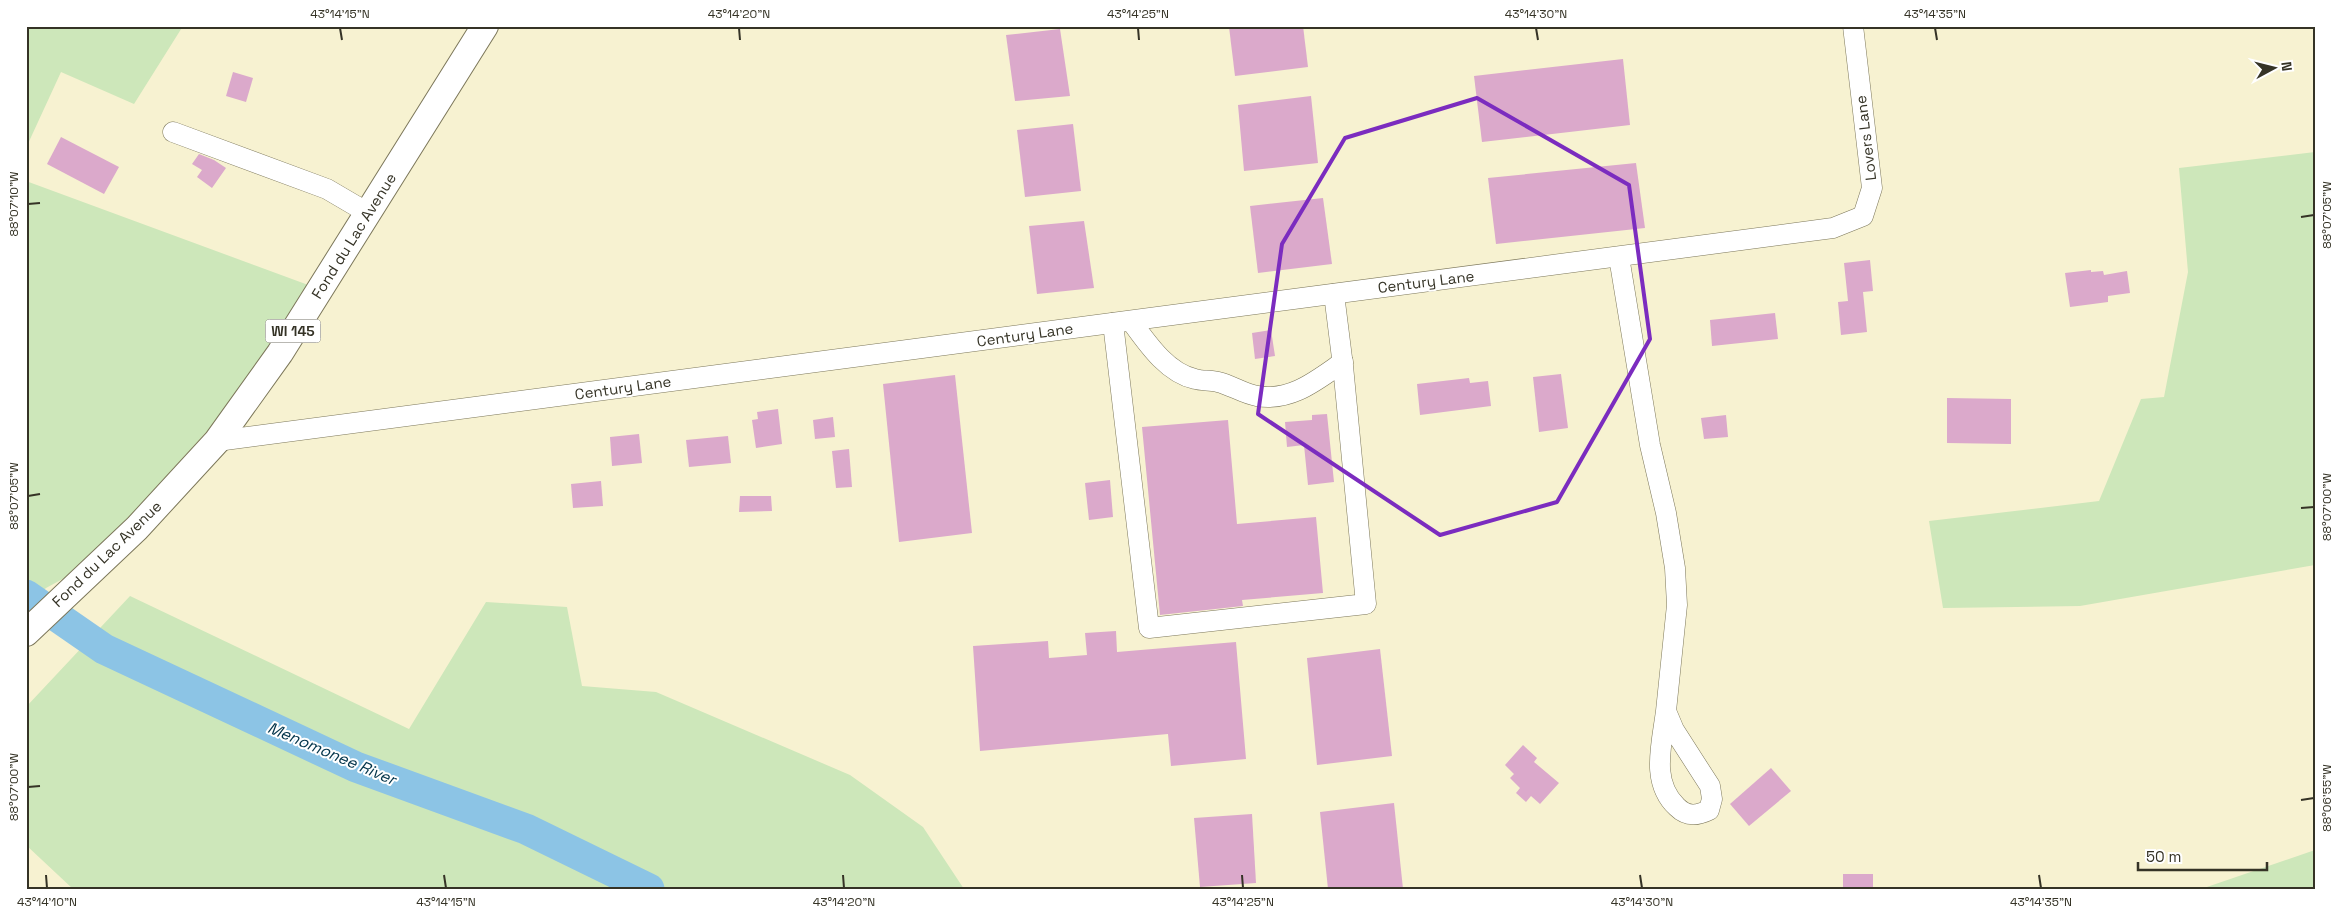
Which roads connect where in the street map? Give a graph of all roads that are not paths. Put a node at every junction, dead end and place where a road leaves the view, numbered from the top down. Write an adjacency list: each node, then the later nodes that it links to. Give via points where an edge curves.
1 (486, 26): 4 (main road, Fond du Lac Avenue / WI 145)
2 (1853, 26): 5 (street, Lovers Lane, via 1872,188 1863,216)
3 (173, 132): 4 (street, via 327,189)
4 (368, 213): 10 (main road, Fond du Lac Avenue / WI 145, via 280,353)
5 (1833, 228): 6 (street, Century Lane)
6 (1618, 257): 7 (street, Century Lane); 12 (street, via 1674,568 1677,605)
7 (1334, 294): 8 (street, Century Lane); 9 (street)
8 (1122, 322): 9 (street, via 1171,367 1193,379 1218,382 1256,396 1277,397 1304,390); 9 (street, via 1149,628 1366,604); 10 (street, Century Lane)
9 (1343, 362)
10 (217, 441): 11 (main road, Fond du Lac Avenue / WI 145, via 137,528)
11 (29, 630)
12 (1666, 711)

